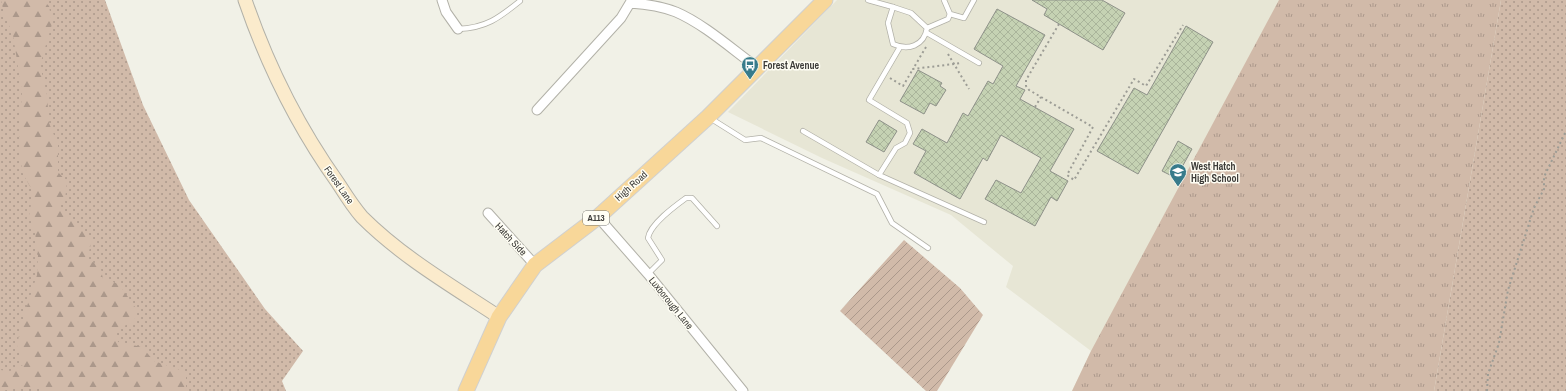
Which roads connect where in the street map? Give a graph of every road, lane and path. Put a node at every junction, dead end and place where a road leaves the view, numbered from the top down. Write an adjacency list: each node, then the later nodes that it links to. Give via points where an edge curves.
1 (244, 0): 37 (street, Forest Lane, via 258,38 291,107 324,163 362,216 408,257)
2 (442, 0): 13 (street, via 446,12)
3 (824, 0): 19 (main road, High Road / A113)
4 (868, 0): 9 (lane)
5 (944, 0): 10 (lane)
6 (974, 0): 10 (lane, via 964,18)
7 (520, 1): 13 (lane, via 486,25)
8 (628, 1): 19 (street, via 676,12); 25 (street, via 621,18)
9 (892, 7): 14 (lane, via 911,13); 16 (lane, via 888,23 890,36 893,44)
10 (950, 14): 14 (lane, via 948,19)
11 (1059, 24): 23 (path, via 1026,80 1029,90)
12 (1183, 25): 23 (path, via 1146,86 1134,79 1074,180 1067,175 1093,127)
13 (458, 29)
14 (927, 31): 15 (lane); 16 (lane, via 919,44 907,48)
15 (935, 38): 17 (lane); 18 (path); 20 (path)
16 (900, 47): 21 (lane)
17 (977, 62): 18 (path)
18 (955, 64): 20 (path); 22 (path)
19 (758, 68): 26 (main road, High Road / A113)
20 (913, 69): 21 (path, via 903,86)
21 (884, 74): 29 (lane, via 869,100 907,123 910,133 905,144 896,148)
22 (969, 89)
23 (1041, 97): 24 (path)
24 (1036, 108)
25 (537, 110)
26 (708, 117): 31 (main road, High Road / A113); 34 (lane, via 745,140 761,138 877,194 892,223)
27 (803, 131): 29 (lane)
28 (1566, 131): 40 (path, via 1544,177 1544,188 1534,208 1508,290 1499,343 1488,374)
29 (879, 174): 32 (lane)
30 (488, 213): 35 (street, Hatch Side)
31 (598, 217): 35 (main road, High Road / A113); 36 (street, Luxborough Lane)
32 (984, 222)
33 (717, 226): 36 (lane, via 692,198 686,198 650,231 648,238 662,260)
34 (928, 248)
35 (535, 265): 37 (main road, High Road / A113)
36 (648, 274): 39 (street, Luxborough Lane)
37 (499, 317): 38 (main road, High Road / A113)
38 (466, 391)
39 (743, 391)
40 (1487, 391)

